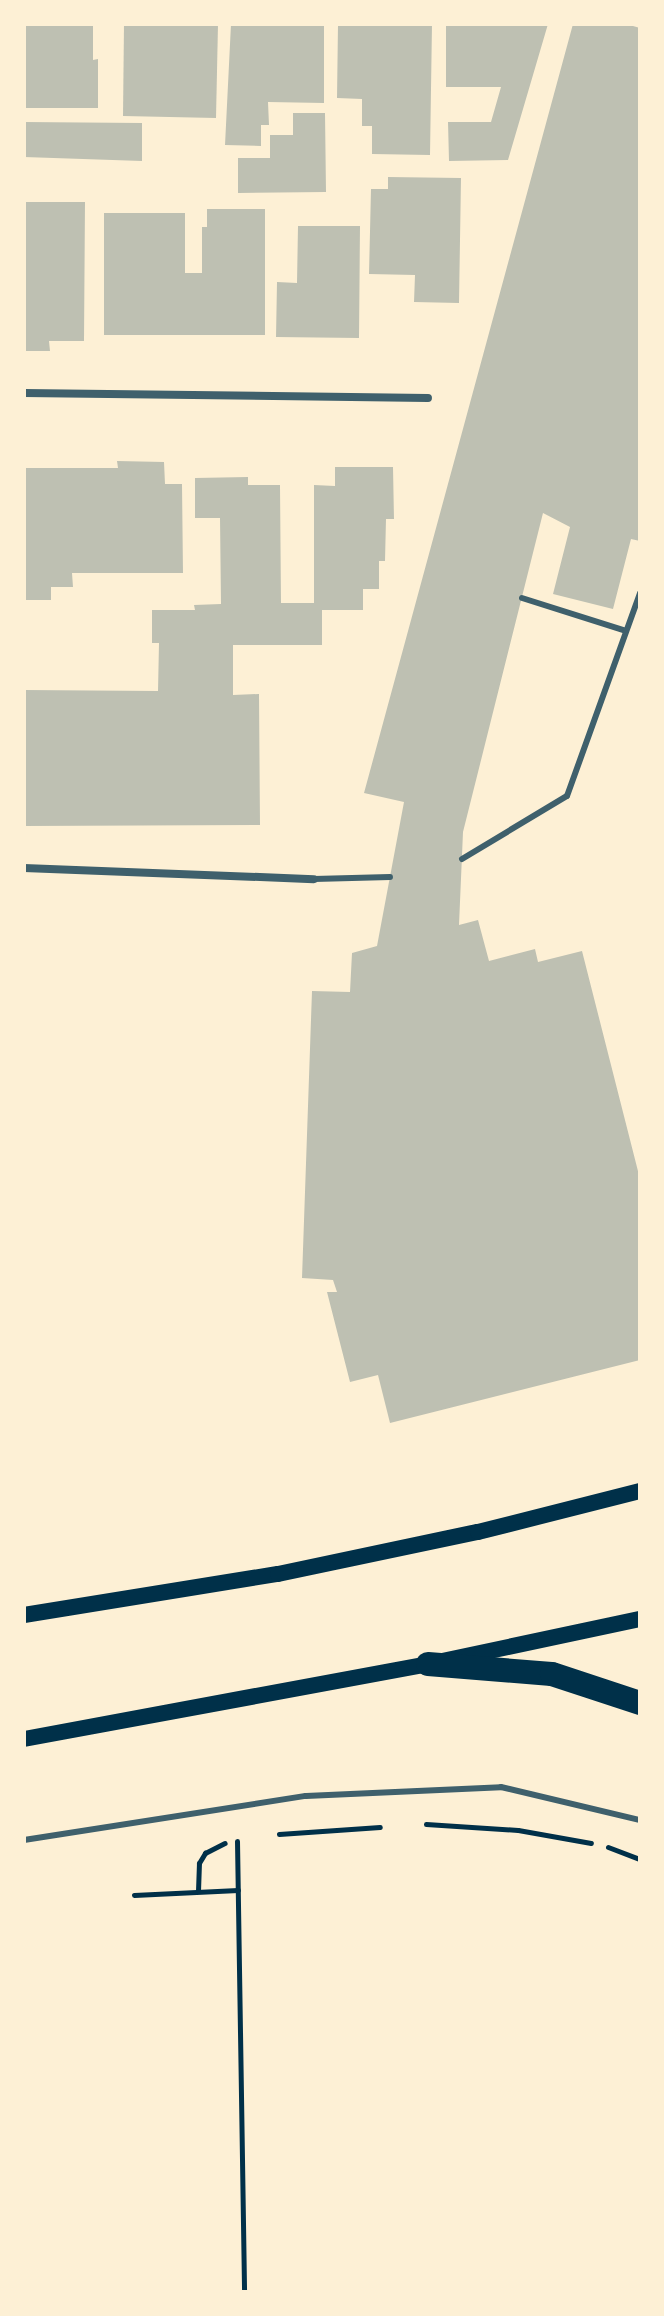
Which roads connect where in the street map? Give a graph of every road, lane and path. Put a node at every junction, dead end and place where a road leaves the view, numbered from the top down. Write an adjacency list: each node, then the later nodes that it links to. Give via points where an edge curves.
1 (24, 393): 2 (street)
2 (428, 398)
3 (640, 593): 5 (lane)
4 (522, 598): 5 (lane)
5 (626, 631): 6 (lane, via 567,796)
6 (462, 859)
7 (24, 868): 9 (street)
8 (390, 877): 9 (lane)
9 (314, 879)
10 (640, 1491): 11 (main road, via 278,1574)
11 (24, 1615)
12 (640, 1619): 13 (main road)
13 (428, 1664): 14 (highway, via 552,1674); 15 (main road)
14 (640, 1703)
15 (24, 1739)
16 (640, 1820): 21 (lane, via 501,1787 306,1796)
17 (418, 1824): 23 (path, via 518,1830 607,1846)
18 (387, 1826): 19 (path)
19 (263, 1836)
20 (250, 1838): 22 (path)
21 (24, 1840)
22 (237, 1841): 24 (path); 25 (path, via 205,1853 199,1863)
23 (640, 1859)
24 (238, 1890): 25 (path); 27 (path)
25 (198, 1891): 26 (path)
26 (134, 1895)
27 (244, 2292)

